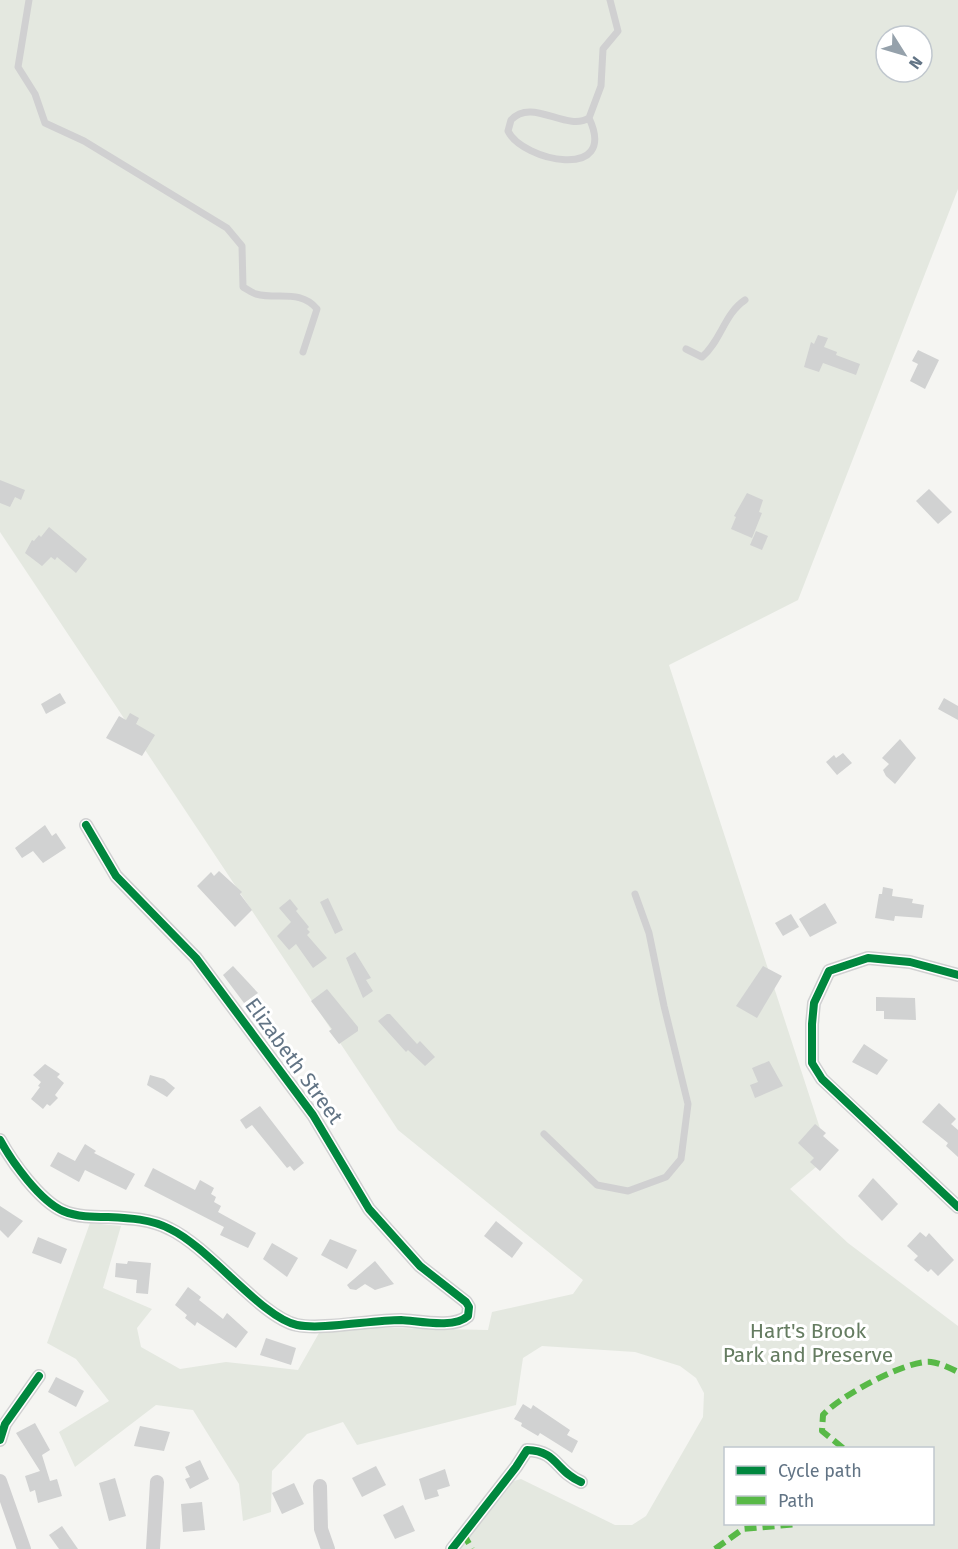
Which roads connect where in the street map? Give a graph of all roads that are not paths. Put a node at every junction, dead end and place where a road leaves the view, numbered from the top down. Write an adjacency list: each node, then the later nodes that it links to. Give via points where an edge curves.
1 (29, 0): 6 (lane, via 18,67 35,94 45,123 84,141 227,228 242,246 243,287 256,294 292,295 310,301 317,309)
2 (610, 0): 3 (lane, via 618,31 603,49 601,86)
3 (589, 118): 3 (lane, via 594,130 594,149 571,160 534,152 508,131 511,120 522,113 572,121)
4 (745, 300): 5 (lane, via 728,318 711,350 702,357)
5 (686, 349)
6 (303, 352)
7 (86, 825): 11 (street, Elizabeth Street, via 116,876 196,958 313,1115 369,1209 420,1266 466,1302 468,1316 452,1322 382,1320 307,1326 290,1323 199,1247 167,1227 143,1220 71,1214 56,1207 18,1167)
8 (634, 894): 10 (lane, via 649,933 688,1104 681,1159 666,1177 628,1191 597,1185)
9 (958, 975): 12 (street, via 910,962 868,958 829,971 813,1003 812,1043 812,1063 822,1079)
10 (543, 1134)
11 (0, 1140)
12 (958, 1207)
13 (39, 1376): 14 (street, via 5,1424)
14 (0, 1440)
15 (0, 1481): 19 (street)
16 (157, 1482): 20 (street)
17 (581, 1482): 22 (street, via 567,1476 551,1456 527,1450)
18 (320, 1486): 21 (street, via 321,1529)
19 (24, 1549)
20 (153, 1549)
21 (328, 1549)
22 (452, 1549)

